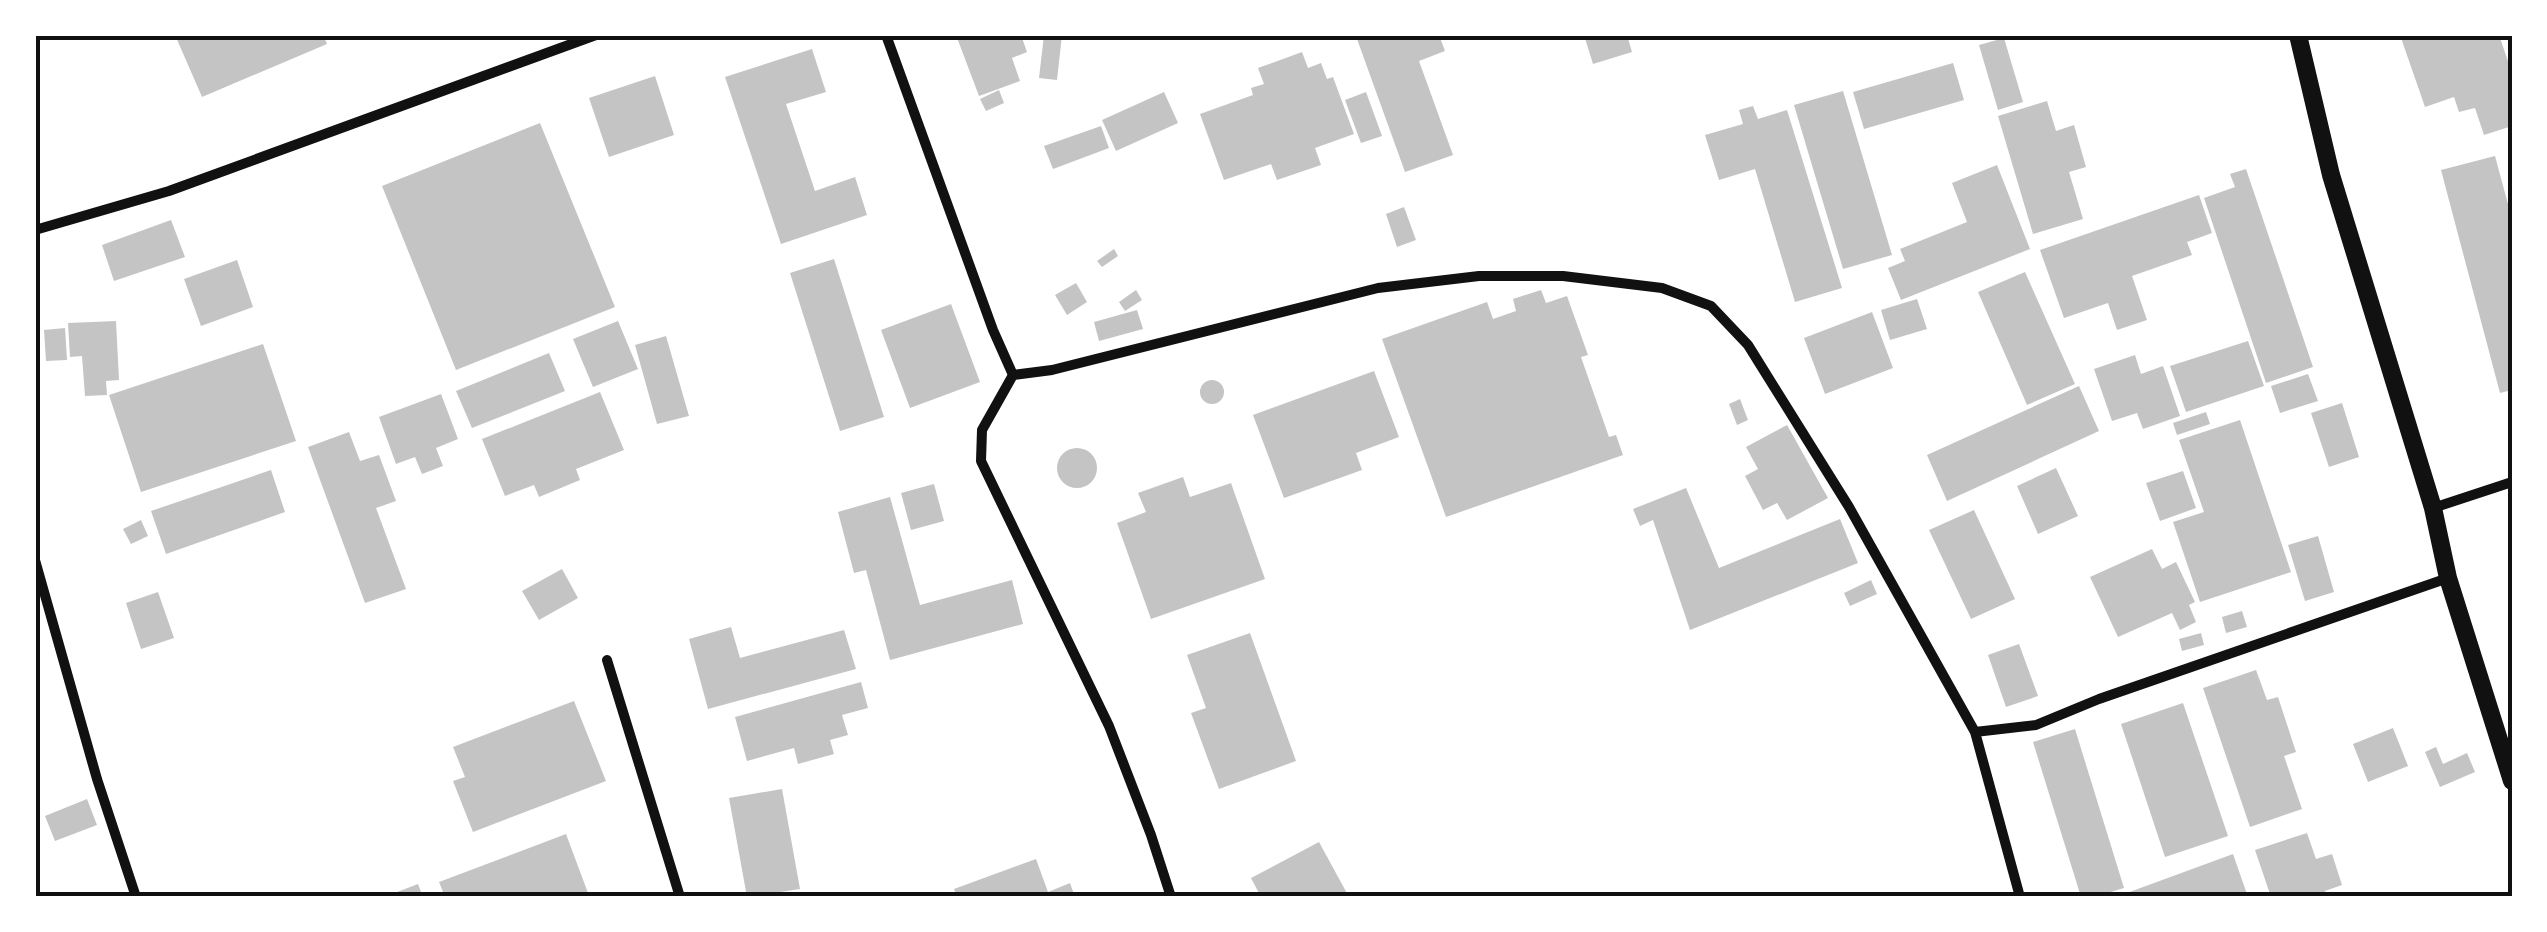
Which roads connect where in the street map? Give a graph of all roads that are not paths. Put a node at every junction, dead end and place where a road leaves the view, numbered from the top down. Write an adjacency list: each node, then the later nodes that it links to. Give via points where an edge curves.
1 (596, 35): 4 (street, via 169,191)
2 (886, 35): 5 (street)
3 (2298, 35): 7 (street, via 2331,175)
4 (35, 230)
5 (1013, 375): 11 (street, via 1378,288 1479,276 1563,276 1662,288 1711,306 1748,345 1849,507); 15 (street, via 982,430 981,461 1109,726)
6 (2512, 482): 7 (street)
7 (2433, 508): 9 (street)
8 (35, 560): 13 (street)
9 (2448, 578): 11 (street, via 2036,725); 12 (street)
10 (607, 660): 14 (street)
11 (1975, 732): 16 (street)
12 (2512, 781)
13 (136, 897)
14 (680, 897)
15 (1171, 897)
16 (2020, 897)

